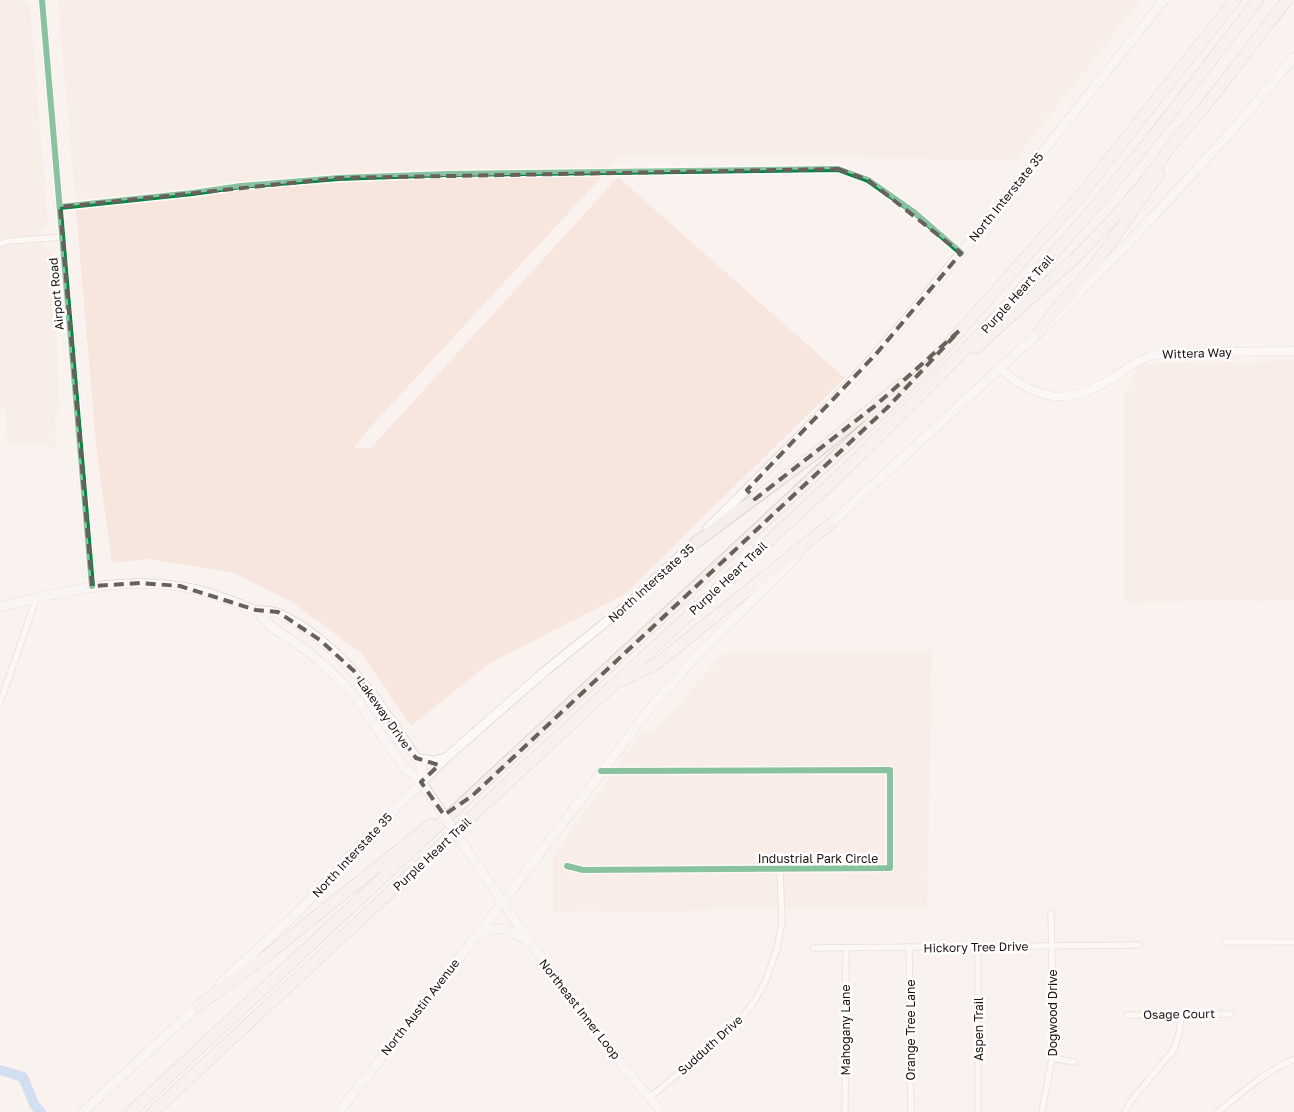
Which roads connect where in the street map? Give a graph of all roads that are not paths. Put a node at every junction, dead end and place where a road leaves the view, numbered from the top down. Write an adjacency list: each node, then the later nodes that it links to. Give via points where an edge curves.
1 (42, 0): 8 (street, Airport Road)
2 (1164, 0): 11 (main road, North Interstate 35)
3 (1235, 0): 12 (highway, Purple Heart Trail, via 1080,196)
4 (1258, 0): 16 (highway, Purple Heart Trail, via 1100,201)
5 (1287, 0): 7 (highway)
6 (1294, 57): 13 (main road, via 1255,105 1144,227)
7 (1203, 109): 13 (highway, via 1122,229); 16 (highway, via 1094,240 978,347)
8 (60, 207): 9 (street, Airport Road); 11 (street, via 339,178 838,169 868,180)
9 (62, 237): 10 (street); 19 (street, Airport Road)
10 (0, 244)
11 (961, 253): 18 (main road, North Interstate 35, via 876,354)
12 (959, 331): 18 (highway, via 855,423); 29 (highway, Purple Heart Trail, via 889,406)
13 (1039, 332): 15 (main road)
14 (1294, 351): 15 (street, Wittera Way, via 1150,355 1092,390 1058,397 1025,387)
15 (1000, 369): 17 (main road)
16 (936, 381): 23 (highway, Purple Heart Trail)
17 (829, 525): 23 (highway, via 655,665); 27 (main road, via 697,655)
18 (694, 544): 25 (main road, North Interstate 35)
19 (92, 586): 20 (main road, Lakeway Drive); 22 (main road, Lakeway Drive, via 140,583 180,586 218,595)
20 (36, 599): 21 (main road, Lakeway Drive); 24 (street)
21 (0, 607)
22 (256, 610): 26 (main road, Lakeway Drive, via 278,612 341,657 379,702); 28 (main road, Lakeway Drive, via 272,627 310,653 339,679 404,768)
23 (614, 685): 54 (highway, Purple Heart Trail)
24 (0, 703)
25 (447, 757): 26 (main road, via 433,761); 28 (main road, North Interstate 35)
26 (416, 758): 28 (main road, Lakeway Drive, via 422,767)
27 (601, 771): 31 (street, Industrial Park Circle, via 890,770 890,868); 32 (main road)
28 (421, 782): 32 (main road, Lakeway Drive, bridge); 44 (main road, North Interstate 35, via 302,908)
29 (472, 796): 44 (highway, via 430,825 265,957); 53 (highway, Purple Heart Trail)
30 (567, 866): 31 (street, Industrial Park Circle, via 583,870)
31 (780, 869): 51 (street, Sudduth Drive, via 782,922 777,948 754,1002 726,1034)
32 (502, 902): 34 (main road, North Austin Avenue); 35 (main road, Northeast Inner Loop)
33 (1051, 913): 39 (street, Dogwood Drive)
34 (478, 933): 35 (main road, via 500,928); 55 (main road, North Austin Avenue)
35 (529, 942): 51 (main road, Northeast Inner Loop)
36 (1225, 942): 37 (street)
37 (1294, 942)
38 (1139, 945): 39 (street, Hickory Tree Drive)
39 (1052, 946): 41 (street, Hickory Tree Drive); 48 (street, Dogwood Drive)
40 (909, 947): 41 (street, Hickory Tree Drive); 43 (street, Hickory Tree Drive); 58 (street, Orange Tree Lane)
41 (978, 947): 59 (street, Aspen Trail)
42 (813, 948): 43 (street, Hickory Tree Drive)
43 (846, 948): 57 (street, Mahogany Lane)
44 (198, 1006): 52 (main road, North Interstate 35)
45 (1182, 1014): 46 (street, Osage Court); 47 (street, Osage Court); 61 (street, via 1180,1032 1172,1052)
46 (1231, 1014)
47 (1127, 1016)
48 (1052, 1058): 50 (street); 60 (street, Dogwood Drive)
49 (1294, 1059): 62 (street, via 1253,1082)
50 (1074, 1062)
51 (649, 1098): 56 (main road, Northeast Inner Loop)
52 (83, 1112)
53 (131, 1112)
54 (153, 1112)
55 (339, 1112)
56 (662, 1112)
57 (845, 1112)
58 (911, 1112)
59 (978, 1112)
60 (1042, 1112)
61 (1125, 1112)
62 (1218, 1112)

